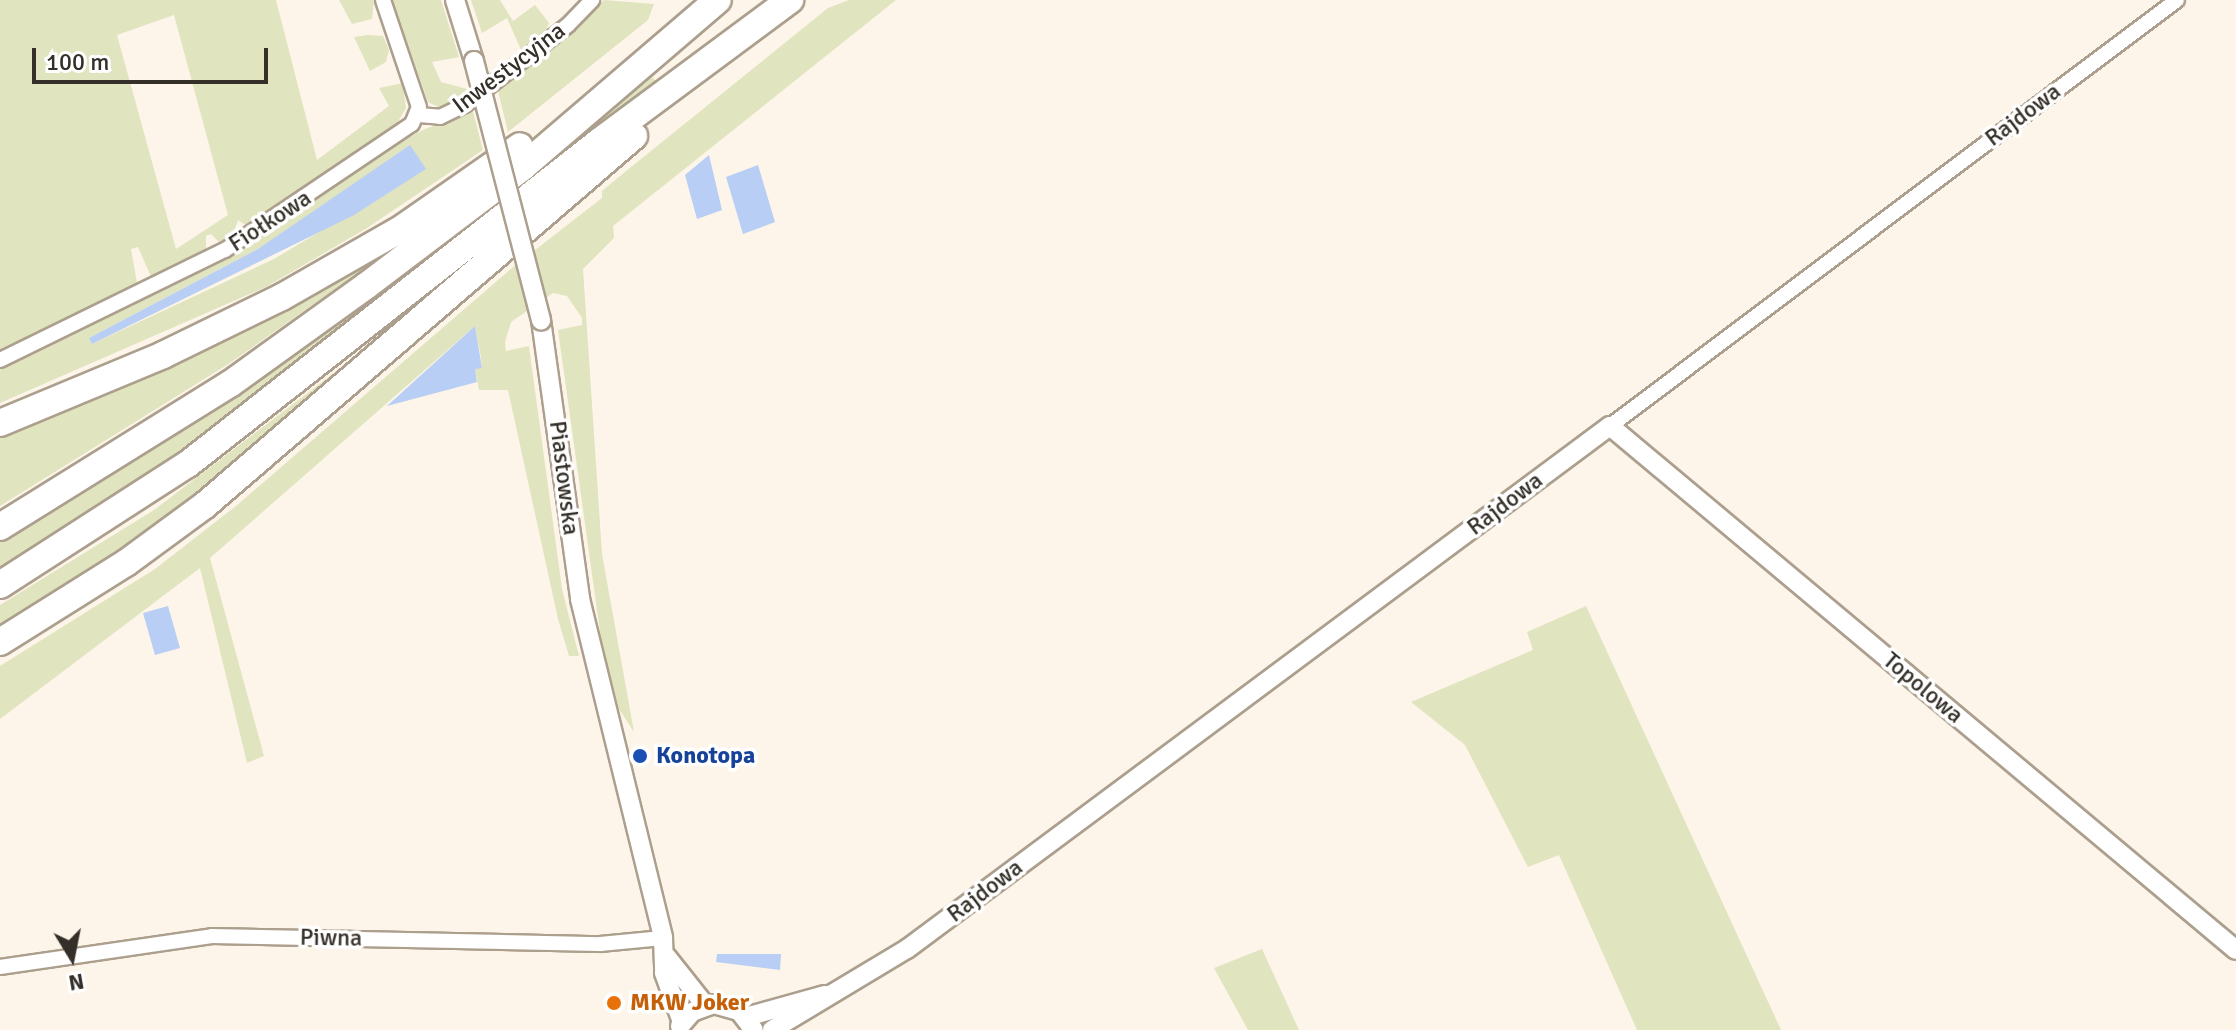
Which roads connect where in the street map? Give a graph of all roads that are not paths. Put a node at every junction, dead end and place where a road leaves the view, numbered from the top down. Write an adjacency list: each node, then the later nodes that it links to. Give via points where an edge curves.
1 (383, 0): 8 (street)
2 (455, 0): 15 (street, Piastowska, bridge, via 541,320 578,591)
3 (592, 0): 8 (street, Inwestycyjna, via 465,105 440,117)
4 (790, 0): 7 (highway)
5 (2177, 0): 11 (street, Rajdowa)
6 (714, 3): 10 (highway, via 676,22 480,176 346,262 163,355); 12 (highway, via 524,166 366,286 230,384)
7 (725, 52): 13 (highway, via 600,141 188,464); 14 (highway, via 657,117 205,505 100,581)
8 (419, 115): 9 (street, Fiołkowa, via 225,250)
9 (0, 360)
10 (0, 423)
11 (1610, 426): 16 (street, Topolowa); 18 (street, Rajdowa, via 907,949)
12 (0, 527)
13 (0, 585)
14 (0, 642)
15 (665, 948): 17 (street, Piwna, via 212,936); 19 (street, Piastowska); 21 (street, Piastowska, via 666,980)
16 (2236, 950)
17 (0, 967)
18 (825, 995): 20 (street, Rajdowa); 22 (street, Rajdowa)
19 (705, 1005): 20 (street, via 732,1007); 21 (street)
20 (750, 1024)
21 (680, 1026)
22 (772, 1030)

